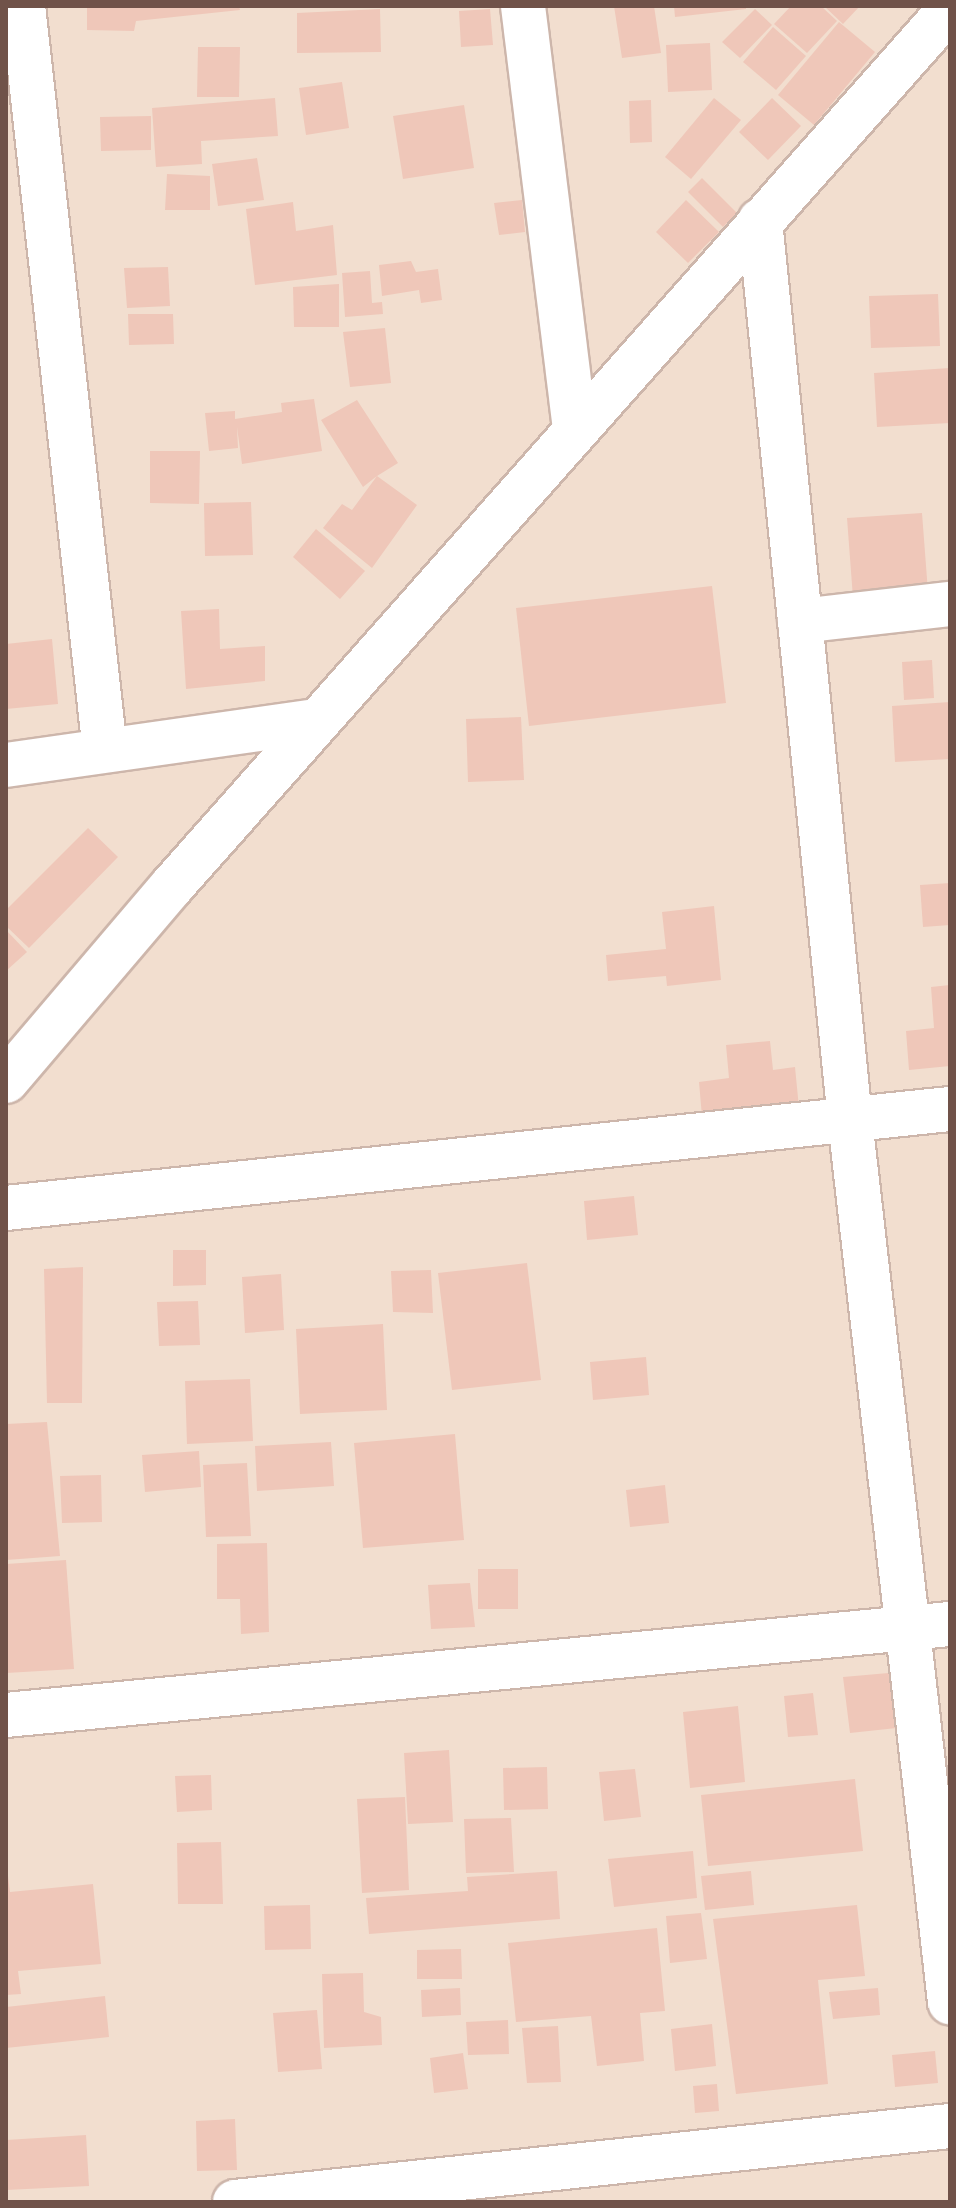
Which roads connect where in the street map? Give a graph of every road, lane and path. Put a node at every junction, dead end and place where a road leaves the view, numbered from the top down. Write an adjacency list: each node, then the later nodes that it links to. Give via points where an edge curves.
1 (23, 6): 11 (street)
2 (523, 6): 7 (street)
3 (950, 9): 5 (street)
4 (950, 59): 5 (street)
5 (904, 62): 6 (street)
6 (760, 221): 7 (street); 9 (street)
7 (575, 430): 10 (street)
8 (950, 604): 9 (street)
9 (800, 621): 15 (street)
10 (317, 721): 11 (street); 13 (street)
11 (105, 751): 12 (street)
12 (6, 765)
13 (6, 1081)
14 (950, 1109): 15 (street)
15 (850, 1120): 16 (street); 17 (street)
16 (6, 1208)
17 (930, 1626): 18 (street); 19 (street)
18 (6, 1715)
19 (950, 2002)
20 (950, 2126): 21 (street)
21 (235, 2202)

